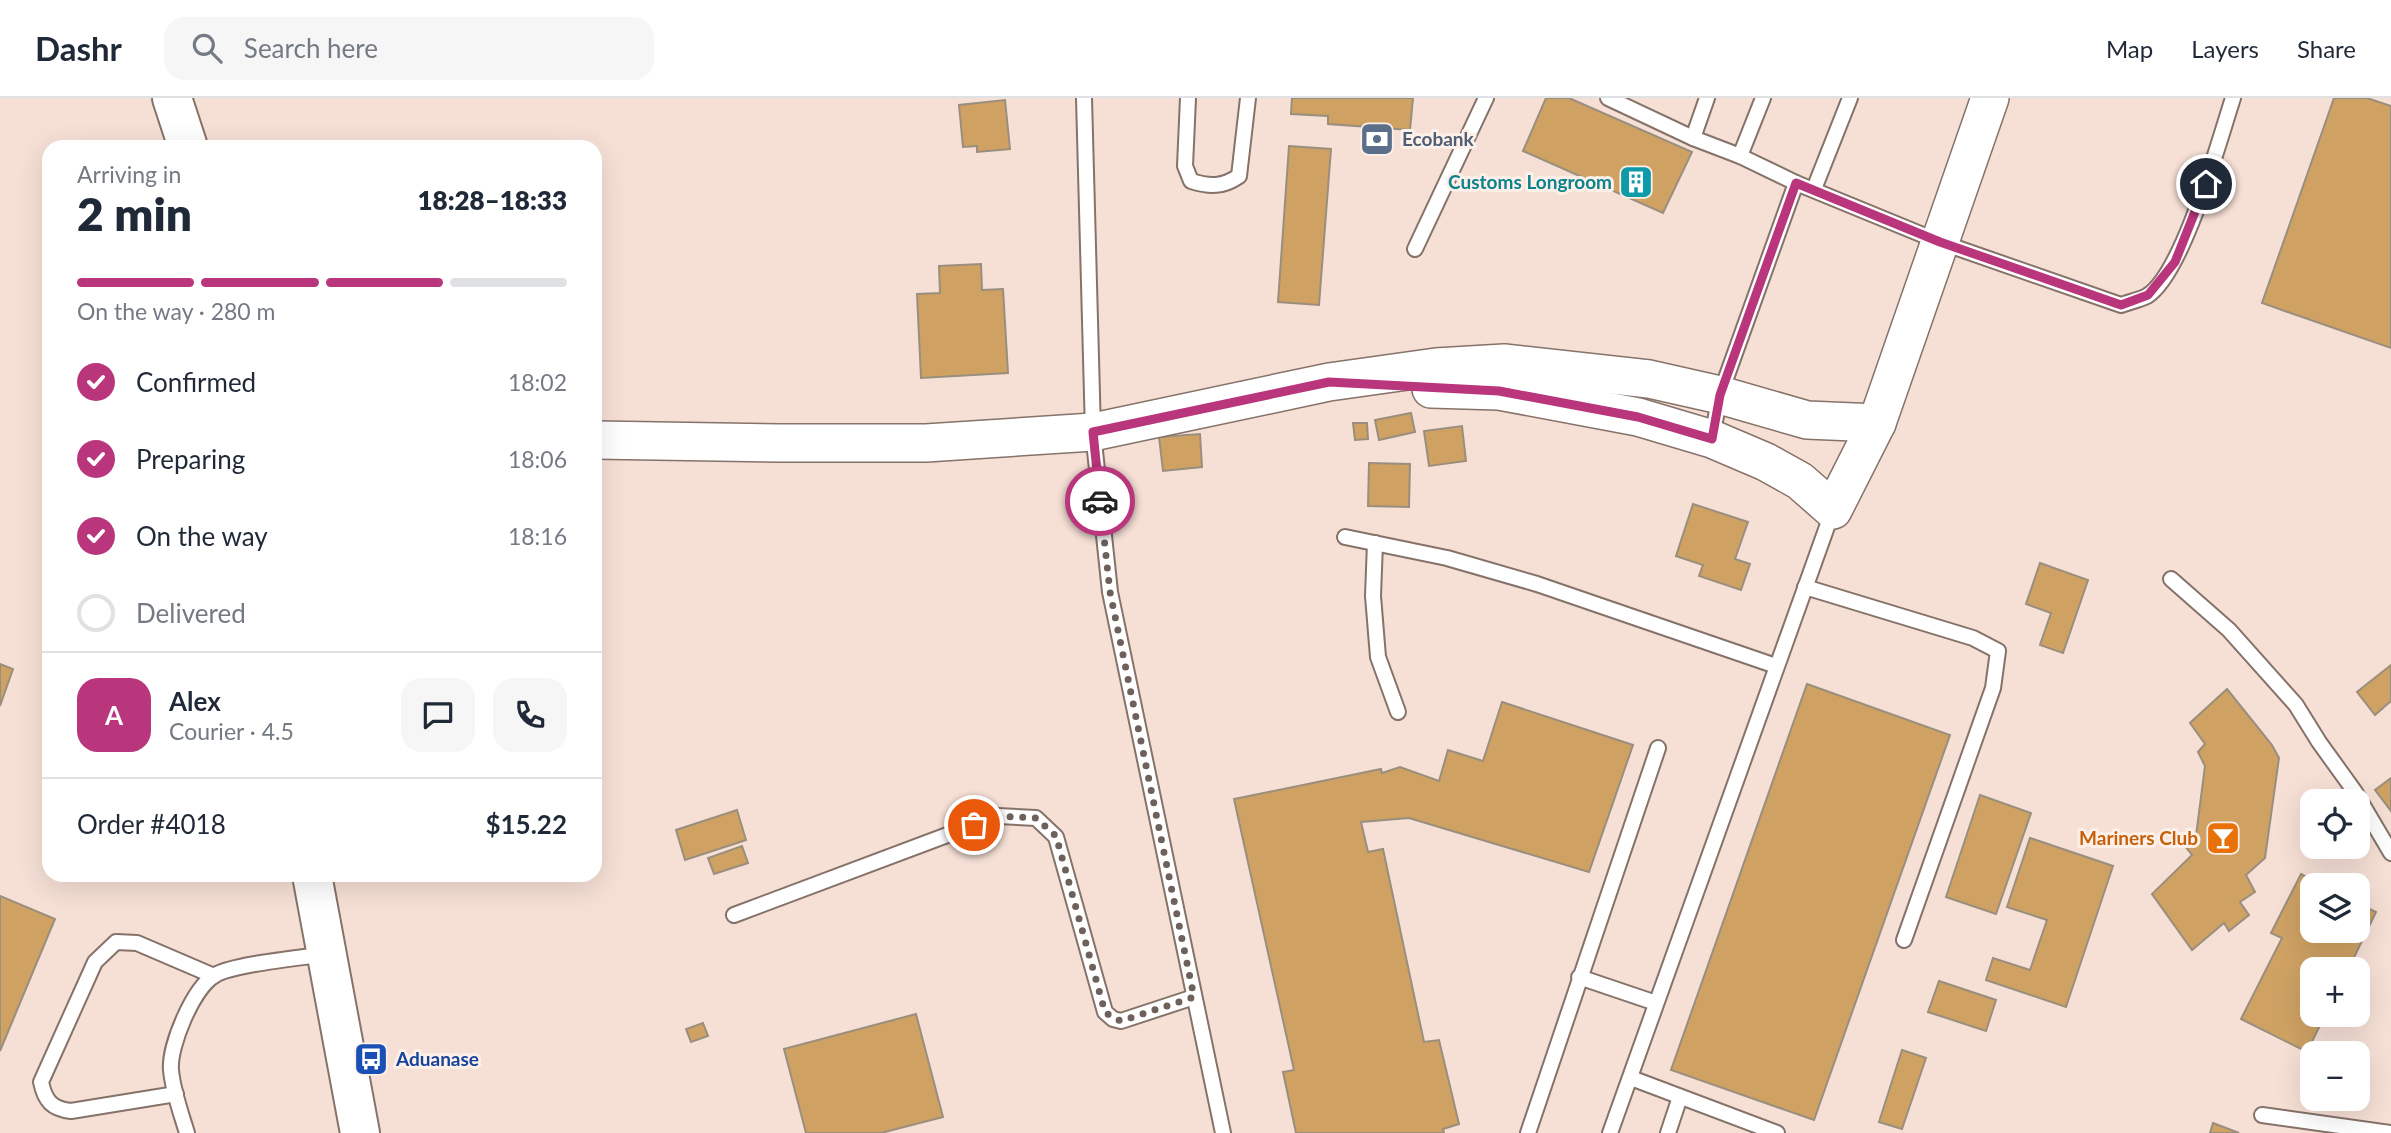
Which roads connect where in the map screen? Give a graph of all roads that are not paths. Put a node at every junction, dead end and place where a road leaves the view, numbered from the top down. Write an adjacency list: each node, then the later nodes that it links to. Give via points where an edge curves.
1 (172, 98): 13 (main road)
2 (1084, 98): 22 (lane)
3 (1188, 98): 4 (lane, via 1185,166 1191,181 1205,186 1226,185 1239,176)
4 (1248, 98)
5 (1486, 98): 18 (lane)
6 (1608, 98): 12 (lane)
7 (1707, 98): 12 (lane)
8 (1763, 98): 14 (lane)
9 (1850, 98): 16 (lane)
10 (1990, 98): 17 (street)
11 (2233, 98): 17 (lane, via 2175,262 2148,295 2121,305)
12 (1693, 138): 14 (lane)
13 (186, 140)
14 (1740, 156): 15 (lane)
15 (1796, 183): 16 (lane); 20 (lane)
16 (1814, 189): 17 (lane)
17 (1940, 242): 21 (street)
18 (1415, 249)
19 (1329, 382): 20 (street, via 1504,363 1649,379); 22 (street); 23 (street, via 1499,391 1638,417)
20 (1720, 395): 21 (street, via 1807,420); 23 (lane)
21 (1877, 423): 25 (street)
22 (1093, 432): 24 (street, via 926,443); 40 (lane, via 1110,592)
23 (1712, 439): 25 (street, via 1800,481)
24 (602, 440)
25 (1833, 510): 29 (lane)
26 (1345, 537): 27 (lane)
27 (1375, 543): 30 (lane, via 1536,584); 31 (lane, via 1378,657)
28 (2171, 579): 33 (lane, via 2229,630 2296,705)
29 (1805, 587): 30 (lane); 36 (lane, via 1973,638 1998,651 1993,688)
30 (1776, 666): 41 (lane)
31 (1398, 712)
32 (1658, 748): 39 (lane)
33 (2391, 853)
34 (313, 882): 37 (main road)
35 (734, 915): 40 (lane, via 998,816 1036,818 1056,836 1105,1012 1121,1021)
36 (1904, 940)
37 (326, 954): 38 (lane); 47 (main road)
38 (214, 976): 43 (lane, via 193,1000 177,1033 171,1068); 43 (lane, via 137,943 116,942 95,962 41,1083 43,1094 58,1110)
39 (1580, 977): 41 (lane); 49 (lane)
40 (1194, 997): 48 (lane)
41 (1656, 1003): 42 (lane)
42 (1630, 1079): 44 (lane); 50 (lane)
43 (176, 1094): 46 (lane)
44 (1680, 1097): 51 (lane); 52 (lane)
45 (2262, 1115): 53 (lane)
46 (187, 1133)
47 (360, 1133)
48 (1223, 1133)
49 (1528, 1133)
50 (1609, 1133)
51 (1668, 1133)
52 (1777, 1133)
53 (2390, 1133)

